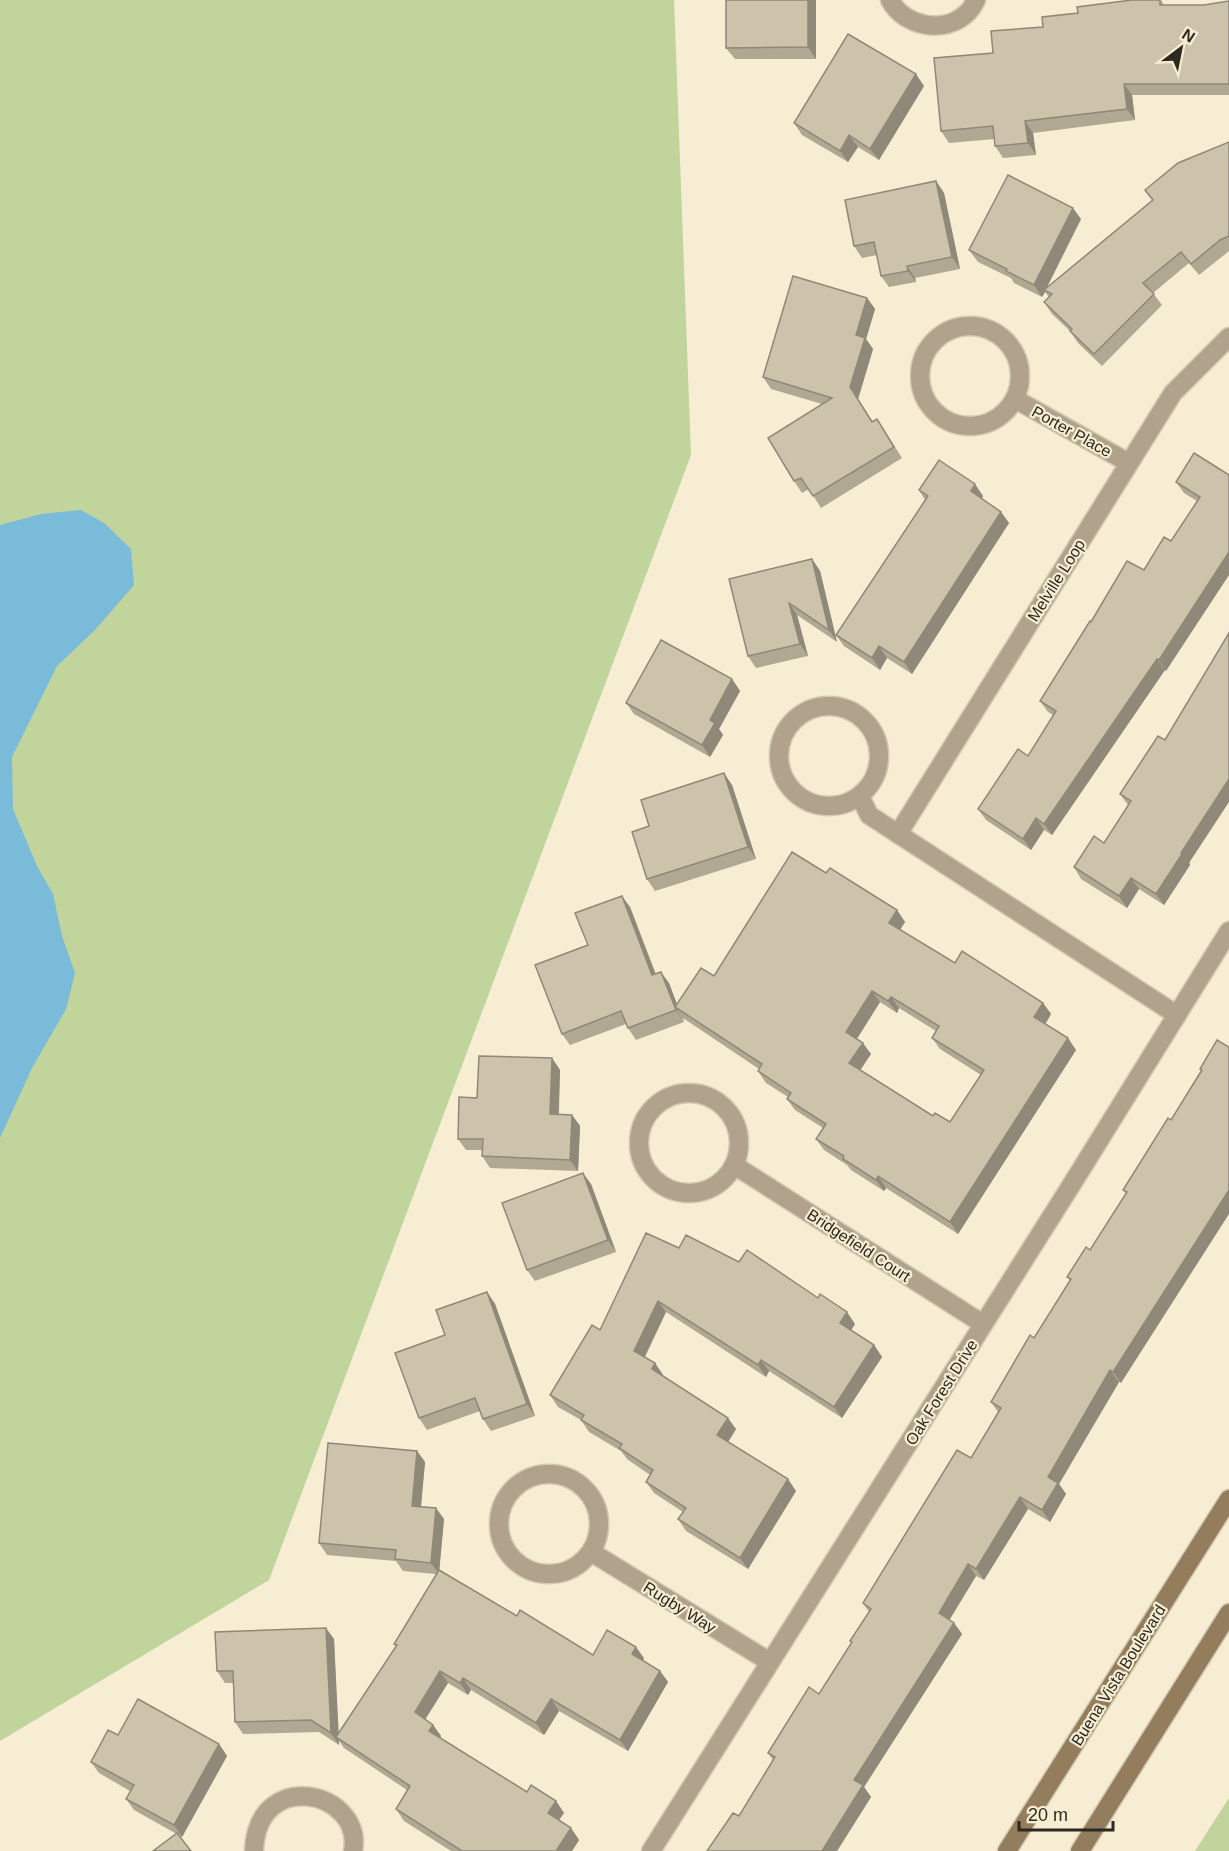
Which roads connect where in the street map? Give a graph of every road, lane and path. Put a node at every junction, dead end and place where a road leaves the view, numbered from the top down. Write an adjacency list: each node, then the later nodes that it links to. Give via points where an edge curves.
1 (890, 0): 2 (street, via 905,18 937,26 954,22)
2 (976, 0)
3 (1229, 337): 5 (street, Melville Loop, via 1173,393)
4 (1015, 399): 4 (street, Porter Place, via 1004,413 973,426 956,424 940,416 928,404 921,388 920,370 925,353 934,341 955,329 978,327 993,332 1006,341 1020,368); 5 (street, Porter Place)
5 (1129, 463): 7 (street, Melville Loop)
6 (860, 796): 6 (street, via 844,804 827,806 795,793 779,763 787,729 798,717 812,709 843,708 869,726 878,748 877,771); 7 (street, via 869,815)
7 (898, 834): 9 (street)
8 (1229, 931): 9 (street, Oak Forest Drive)
9 (1177, 1015): 11 (street, Oak Forest Drive)
10 (734, 1165): 10 (street, via 724,1179 701,1191 675,1191 659,1183 640,1154 645,1120 654,1107 681,1093 712,1098 734,1120 739,1135); 11 (street, Bridgefield Court)
11 (983, 1324): 15 (street, Oak Forest Drive)
12 (1229, 1499): 19 (main road, Buena Vista Boulevard)
13 (591, 1552): 13 (street, via 563,1572 546,1574 514,1561 499,1531 506,1497 531,1477 547,1474 576,1482 596,1507 599,1522); 15 (street, Rugby Way)
14 (1229, 1613): 20 (main road)
15 (770, 1662): 18 (street, Oak Forest Drive)
16 (254, 1851): 17 (street, via 255,1833 273,1805 303,1795 333,1805 344,1816 352,1830)
17 (354, 1851)
18 (651, 1851)
19 (1007, 1851)
20 (1080, 1851)

